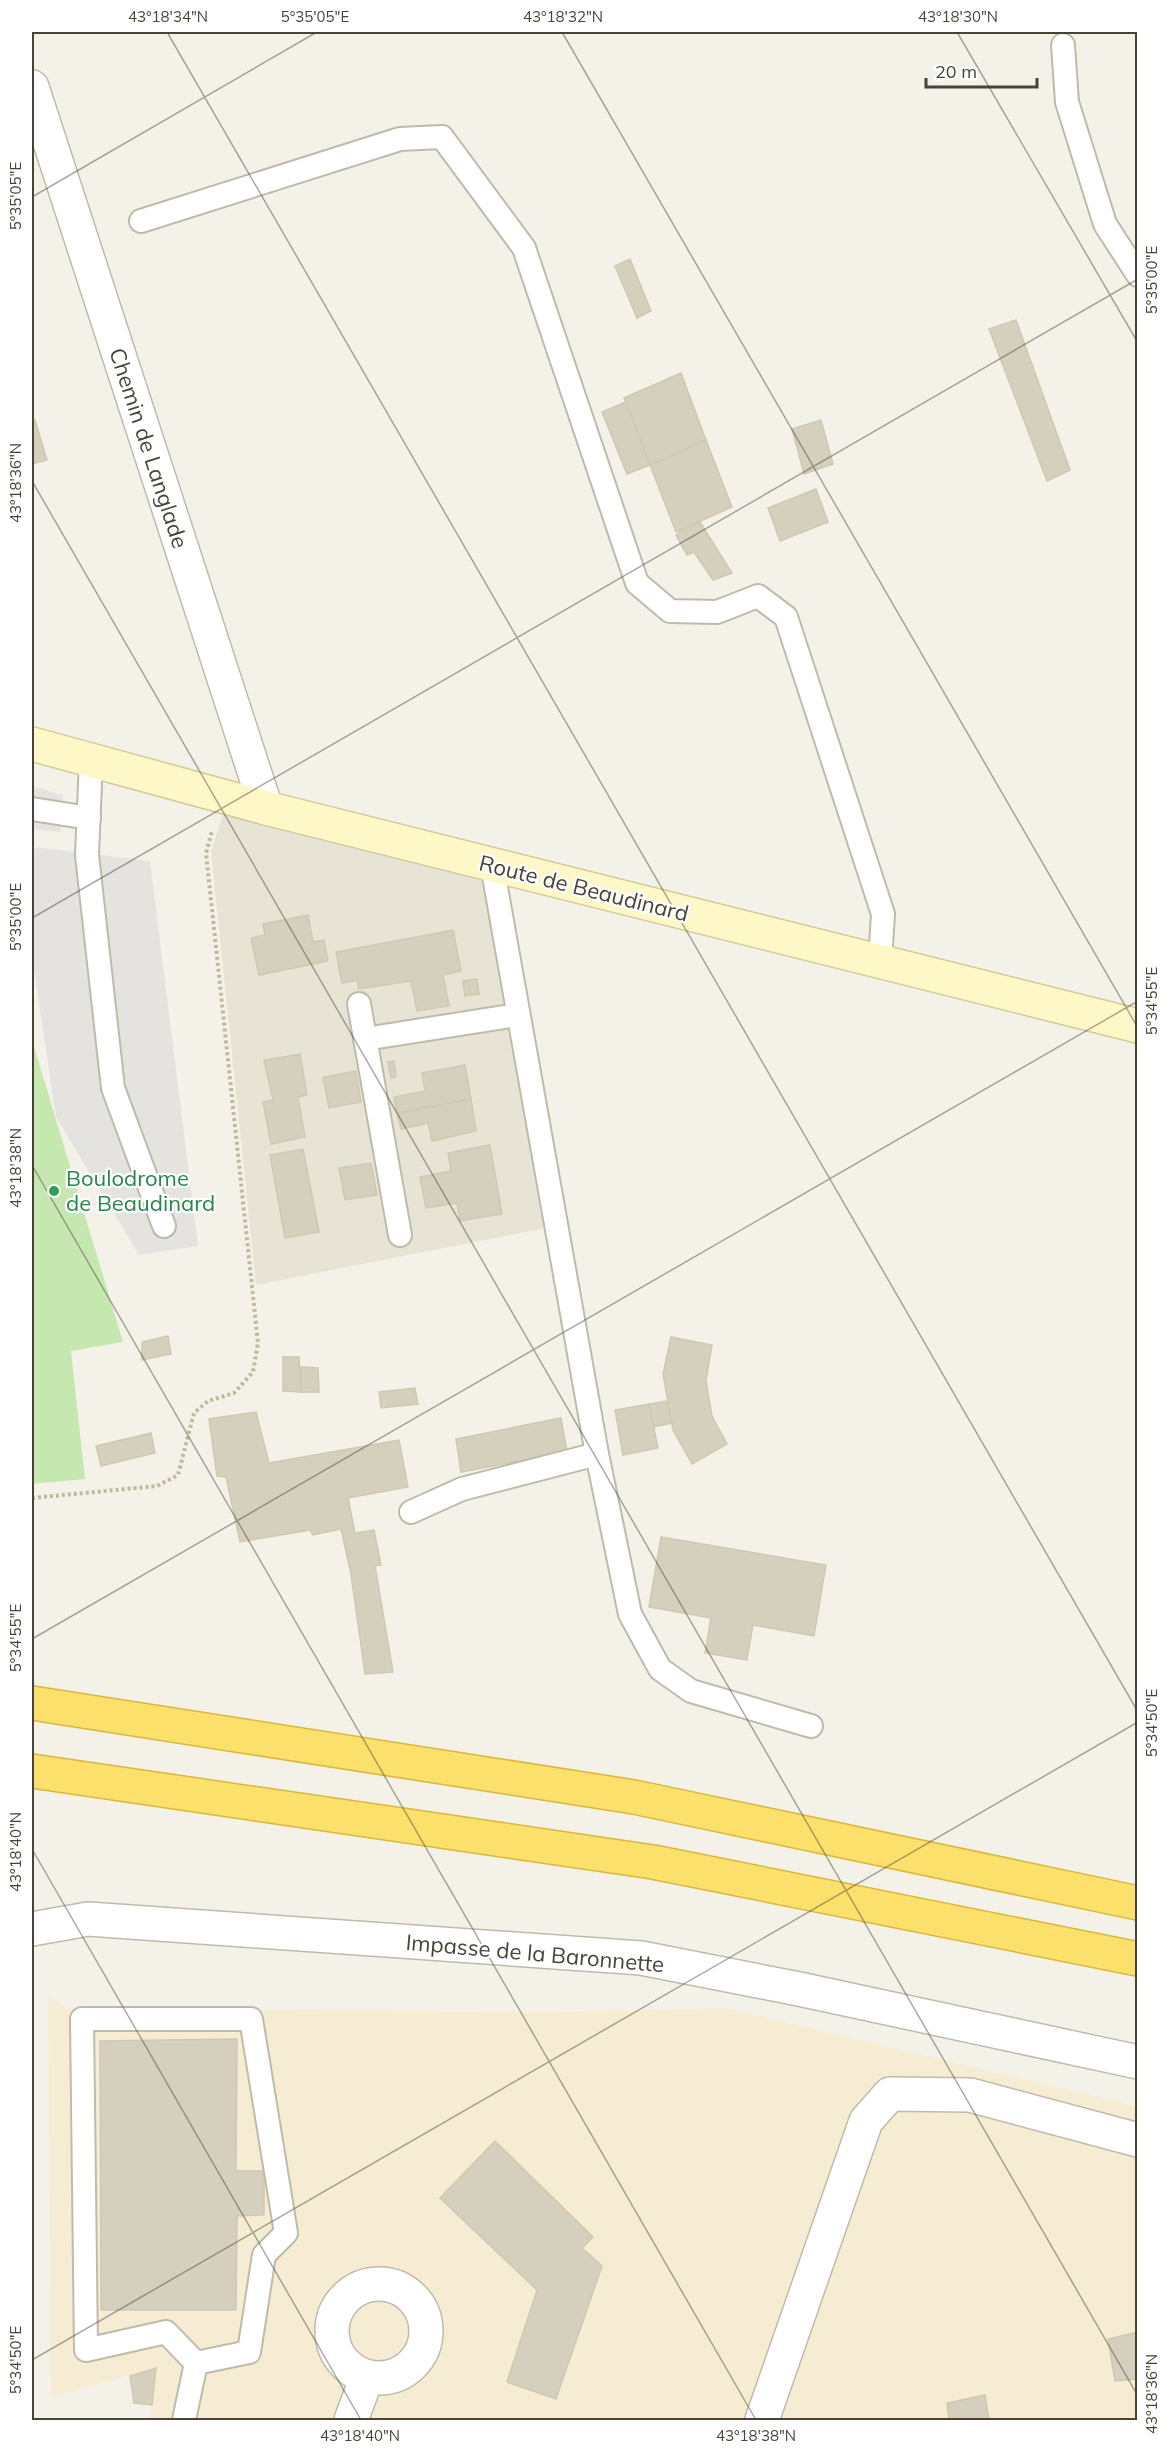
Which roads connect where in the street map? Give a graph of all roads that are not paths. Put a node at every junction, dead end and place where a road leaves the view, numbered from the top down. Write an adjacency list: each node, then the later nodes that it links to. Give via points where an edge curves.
1 (1063, 45): 4 (lane, via 1067,102 1105,224)
2 (32, 87): 7 (street, Chemin de Langlade)
3 (141, 221): 11 (lane, via 400,139 442,136 524,248 637,584 670,611 717,612 758,596 786,617 883,914)
4 (1137, 275)
5 (32, 744): 6 (street, Route de Beaudinard)
6 (91, 760): 7 (street, Route de Beaudinard); 9 (lane)
7 (266, 808): 10 (street, Route de Beaudinard)
8 (32, 809): 9 (lane)
9 (89, 818): 16 (lane, via 87,855 113,1088)
10 (492, 865): 11 (street, Route de Beaudinard); 13 (lane)
11 (880, 962): 14 (street, Route de Beaudinard)
12 (359, 1004): 15 (lane)
13 (517, 1015): 15 (lane); 18 (lane)
14 (1137, 1026)
15 (366, 1039): 17 (lane)
16 (164, 1226)
17 (400, 1234)
18 (597, 1454): 19 (lane, via 462,1489); 21 (lane, via 630,1614 660,1669 691,1691)
19 (411, 1512)
20 (32, 1702): 23 (highway, via 634,1797)
21 (811, 1726)
22 (32, 1771): 25 (highway, via 653,1862)
23 (1137, 1903)
24 (32, 1929): 26 (street, Impasse de la Baronnette, via 88,1919 641,1958)
25 (1137, 1959)
26 (1137, 2062)
27 (1137, 2140): 32 (street, via 969,2096 890,2094 866,2121)
28 (196, 2362): 28 (lane, via 249,2352 264,2255 286,2234 251,2019 82,2019 86,2350 166,2332); 30 (lane)
29 (367, 2377): 31 (street)
30 (184, 2421)
31 (351, 2421)
32 (762, 2421)

